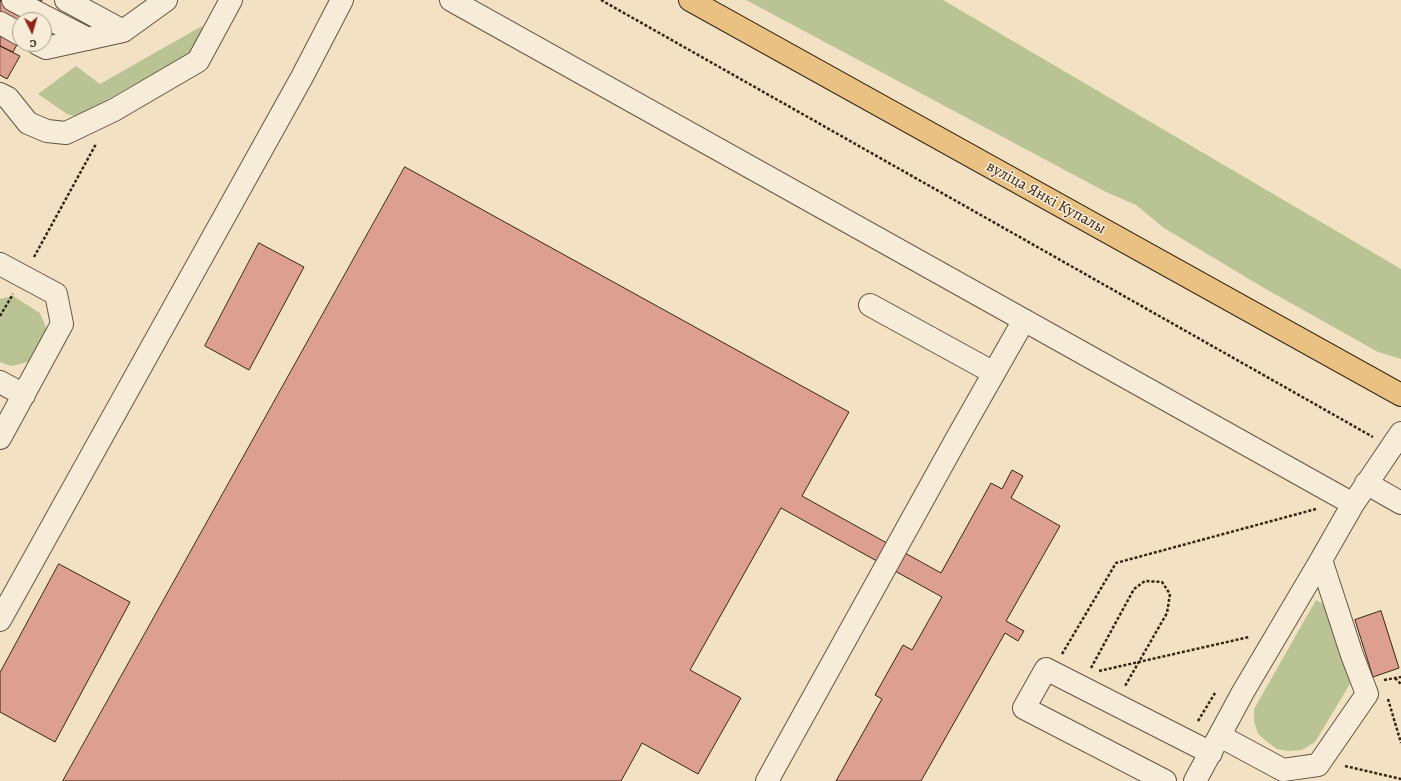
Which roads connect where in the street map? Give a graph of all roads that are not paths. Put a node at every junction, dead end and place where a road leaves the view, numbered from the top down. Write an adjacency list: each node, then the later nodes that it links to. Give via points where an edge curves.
1 (14, 0): 11 (street)
2 (66, 0): 10 (street)
3 (231, 0): 13 (street, via 198,61 114,110 66,133 47,131 28,123 8,98)
4 (342, 0): 27 (street, via 298,84)
5 (450, 0): 16 (street)
6 (690, 0): 20 (main road, вуліца Янкі Купалы)
7 (159, 2): 10 (street)
8 (0, 23): 9 (street)
9 (12, 30)
10 (123, 31): 11 (street)
11 (88, 39): 12 (street)
12 (52, 47)
13 (0, 94)
14 (0, 264): 19 (street, via 56,294 62,324)
15 (870, 305): 17 (street)
16 (1024, 320): 17 (street); 25 (street)
17 (994, 373): 29 (street)
18 (0, 382): 19 (street)
19 (24, 394): 21 (street)
20 (1401, 395)
21 (0, 438)
22 (1396, 440): 23 (street)
23 (1366, 483): 24 (street); 25 (street)
24 (1401, 503)
25 (1353, 504): 26 (street)
26 (1321, 560): 28 (street); 28 (street, via 1367,694 1318,765 1283,770)
27 (0, 620)
28 (1215, 744): 30 (street, via 1114,703 1046,669 1024,708); 31 (street)
29 (767, 781)
30 (1165, 781)
31 (1195, 781)

